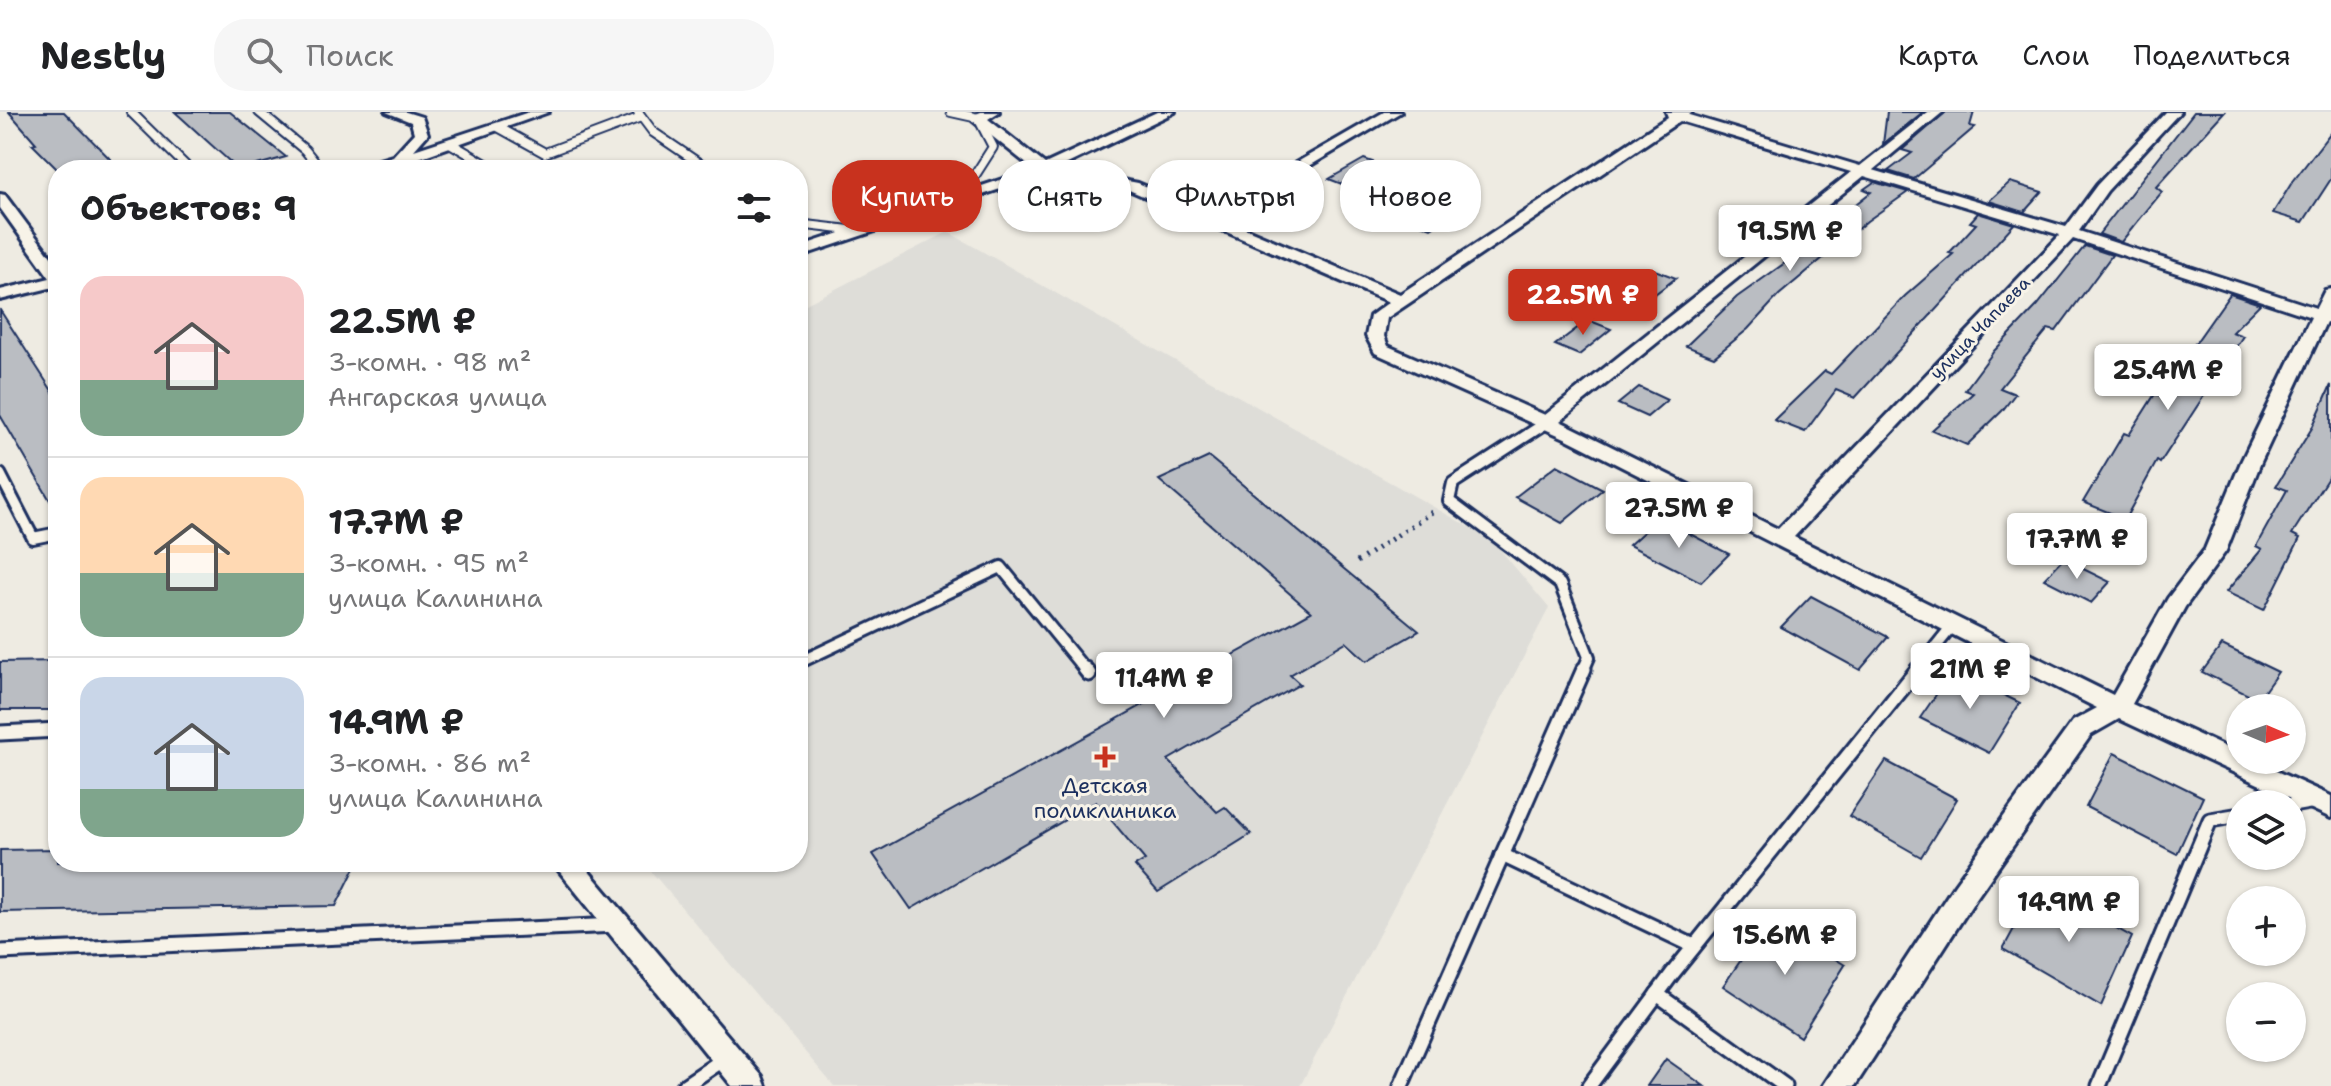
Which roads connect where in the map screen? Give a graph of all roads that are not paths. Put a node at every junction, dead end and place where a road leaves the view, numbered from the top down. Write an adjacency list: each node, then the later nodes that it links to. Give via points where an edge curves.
1 (131, 112): 17 (lane)
2 (259, 112): 18 (lane)
3 (393, 112): 16 (street, via 417,120 421,134)
4 (542, 112): 14 (street)
5 (951, 112): 13 (lane)
6 (992, 112): 13 (street)
7 (1168, 112): 23 (street)
8 (1394, 112): 24 (street)
9 (1936, 112): 26 (street)
10 (2173, 112): 32 (street, улица Чапаева, via 2102,188)
11 (1676, 113): 26 (street); 37 (street)
12 (639, 114): 14 (lane, via 545,153); 21 (lane, via 653,132)
13 (978, 118): 22 (street); 25 (lane, via 993,147)
14 (498, 127): 15 (street)
15 (450, 143): 16 (street); 20 (lane)
16 (399, 158): 19 (street)
17 (180, 160)
18 (313, 160)
19 (391, 160)
20 (479, 160)
21 (694, 160)
22 (1031, 160)
23 (1065, 160)
24 (1311, 160)
25 (982, 164)
26 (1863, 171): 32 (street); 39 (street)
27 (0, 198): 34 (street)
28 (808, 225): 29 (lane)
29 (832, 228)
30 (855, 232): 33 (street)
31 (1239, 232): 37 (street)
32 (2070, 233): 38 (street); 42 (street, улица Чапаева)
33 (808, 248)
34 (48, 265)
35 (48, 282): 36 (street)
36 (0, 295)
37 (1401, 301): 39 (street, via 1379,316 1375,336 1381,349)
38 (2327, 309): 46 (street, via 2227,515 2215,551 2176,603)
39 (1546, 423): 42 (street); 51 (lane, via 1453,483 1449,501 1560,584 1589,657)
40 (0, 474): 41 (lane, via 33,538)
41 (48, 535)
42 (1780, 539): 43 (street)
43 (1953, 625): 46 (street); 54 (lane)
44 (808, 658): 45 (lane, via 1001,567)
45 (1089, 674)
46 (2118, 708): 49 (street); 58 (street, via 2082,728 1965,892)
47 (48, 731): 48 (lane)
48 (0, 733)
49 (2324, 804)
50 (2226, 817): 64 (lane, via 2210,820)
51 (1502, 855): 54 (lane); 61 (lane)
52 (573, 872): 53 (street)
53 (617, 925): 55 (lane); 57 (street)
54 (1694, 946): 56 (lane)
55 (0, 952)
56 (1657, 994): 62 (lane); 63 (lane)
57 (727, 1057): 59 (lane); 60 (street)
58 (1844, 1084)
59 (684, 1086)
60 (751, 1086)
61 (1401, 1086)
62 (1589, 1086)
63 (1785, 1086)
64 (2099, 1086)

